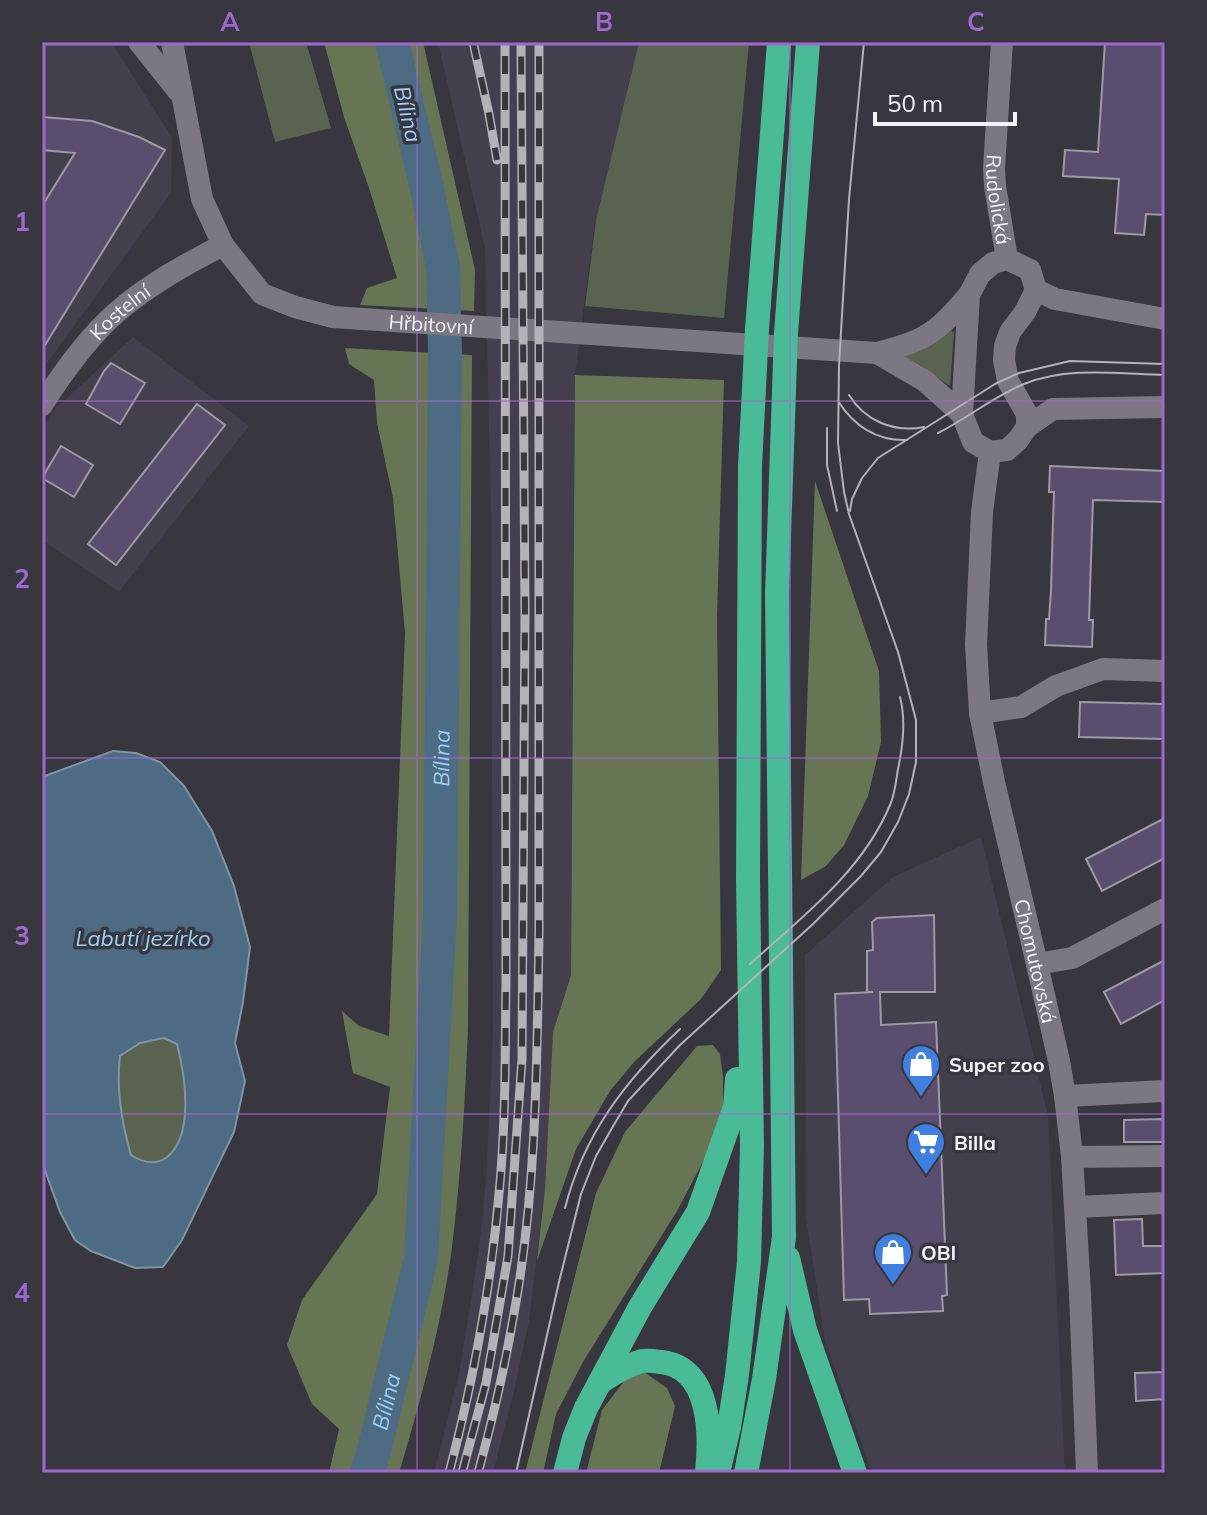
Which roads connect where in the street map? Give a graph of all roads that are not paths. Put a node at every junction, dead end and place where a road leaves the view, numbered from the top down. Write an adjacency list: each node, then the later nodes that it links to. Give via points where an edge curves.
1 (139, 42): 6 (street)
2 (172, 42): 6 (street, Hřbitovní)
3 (779, 42): 20 (highway, via 750,466)
4 (808, 42): 29 (highway, via 786,333 777,594)
5 (1002, 42): 8 (street, Rudolická, via 994,168)
6 (181, 95): 7 (street, Hřbitovní, via 202,199)
7 (223, 245): 12 (street, Hřbitovní, via 262,294 333,317); 13 (street, Kostelní, via 116,313 88,341)
8 (1007, 259): 9 (street, via 1030,270); 10 (street, via 980,274)
9 (1036, 290): 11 (street, via 1055,299); 16 (street, via 1005,346 1005,373 1027,414)
10 (969, 295): 12 (street, via 924,337); 15 (street)
11 (1165, 319)
12 (877, 353): 15 (street, via 925,381)
13 (42, 405)
14 (1165, 407): 16 (street, via 1053,409)
15 (961, 412): 17 (street, via 973,442)
16 (1027, 427): 17 (street, via 1007,450)
17 (990, 452): 19 (street, Chomutovská, via 976,645)
18 (1165, 671): 19 (street, via 1103,669 1056,686 1021,707)
19 (980, 713): 22 (street, Chomutovská)
20 (748, 880): 30 (highway, via 735,1107 698,1212); 33 (highway, via 749,1262 737,1375)
21 (1165, 909): 22 (street, via 1072,958)
22 (1037, 964): 24 (street, Chomutovská)
23 (1165, 1091): 24 (street)
24 (1065, 1096): 26 (street, Chomutovská)
25 (1165, 1156): 26 (street)
26 (1072, 1157): 28 (street, Chomutovská)
27 (1165, 1203): 28 (street)
28 (1075, 1207): 36 (street, Chomutovská)
29 (784, 1237): 34 (highway); 35 (highway, via 805,1330)
30 (602, 1381): 31 (highway, via 586,1408); 32 (highway, via 645,1360 682,1368 703,1399 709,1434)
31 (565, 1473)
32 (707, 1473)
33 (718, 1473)
34 (746, 1473)
35 (855, 1473)
36 (1087, 1473)

